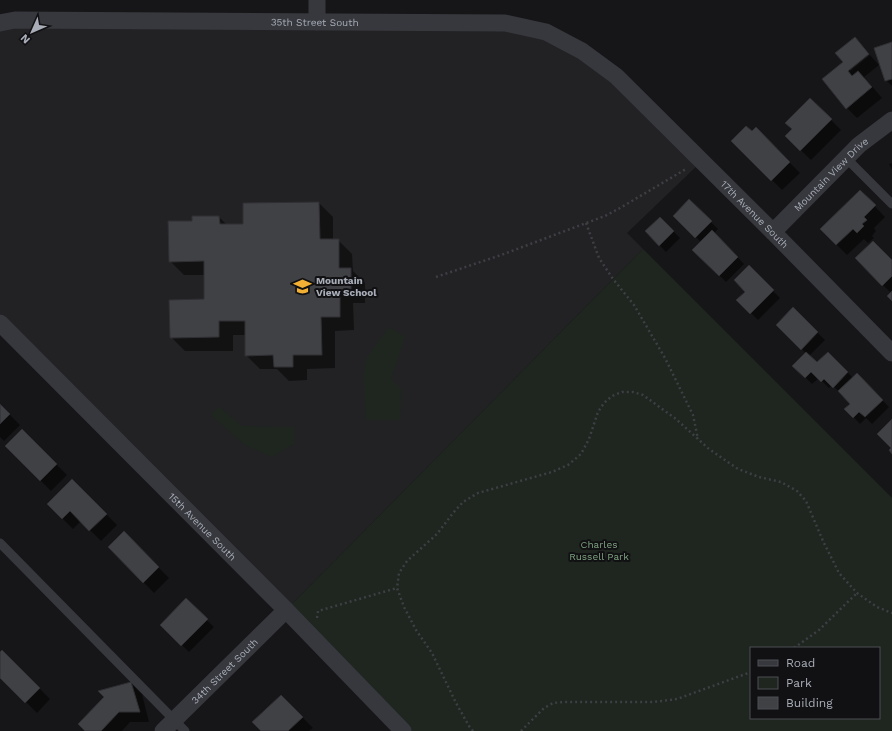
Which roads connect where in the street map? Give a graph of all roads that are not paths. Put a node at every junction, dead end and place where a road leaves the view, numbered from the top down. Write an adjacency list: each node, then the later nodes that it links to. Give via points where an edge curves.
1 (317, 0): 2 (street)
2 (317, 22): 3 (street, 35th Street South, via 15,20); 4 (street, 35th Street South, via 505,23 546,32 582,51)
3 (0, 23)
4 (616, 76): 8 (street, 17th Avenue South)
5 (892, 120): 6 (street, Mountain View Drive)
6 (846, 158): 7 (lane); 8 (street, Mountain View Drive)
7 (892, 204)
8 (773, 232): 10 (street, 17th Avenue South)
9 (0, 324): 12 (street, 15th Avenue South)
10 (892, 353)
11 (0, 543): 13 (lane)
12 (286, 610): 13 (street, 34th Street South); 14 (street, 15th Avenue South)
13 (174, 727)
14 (403, 731)

